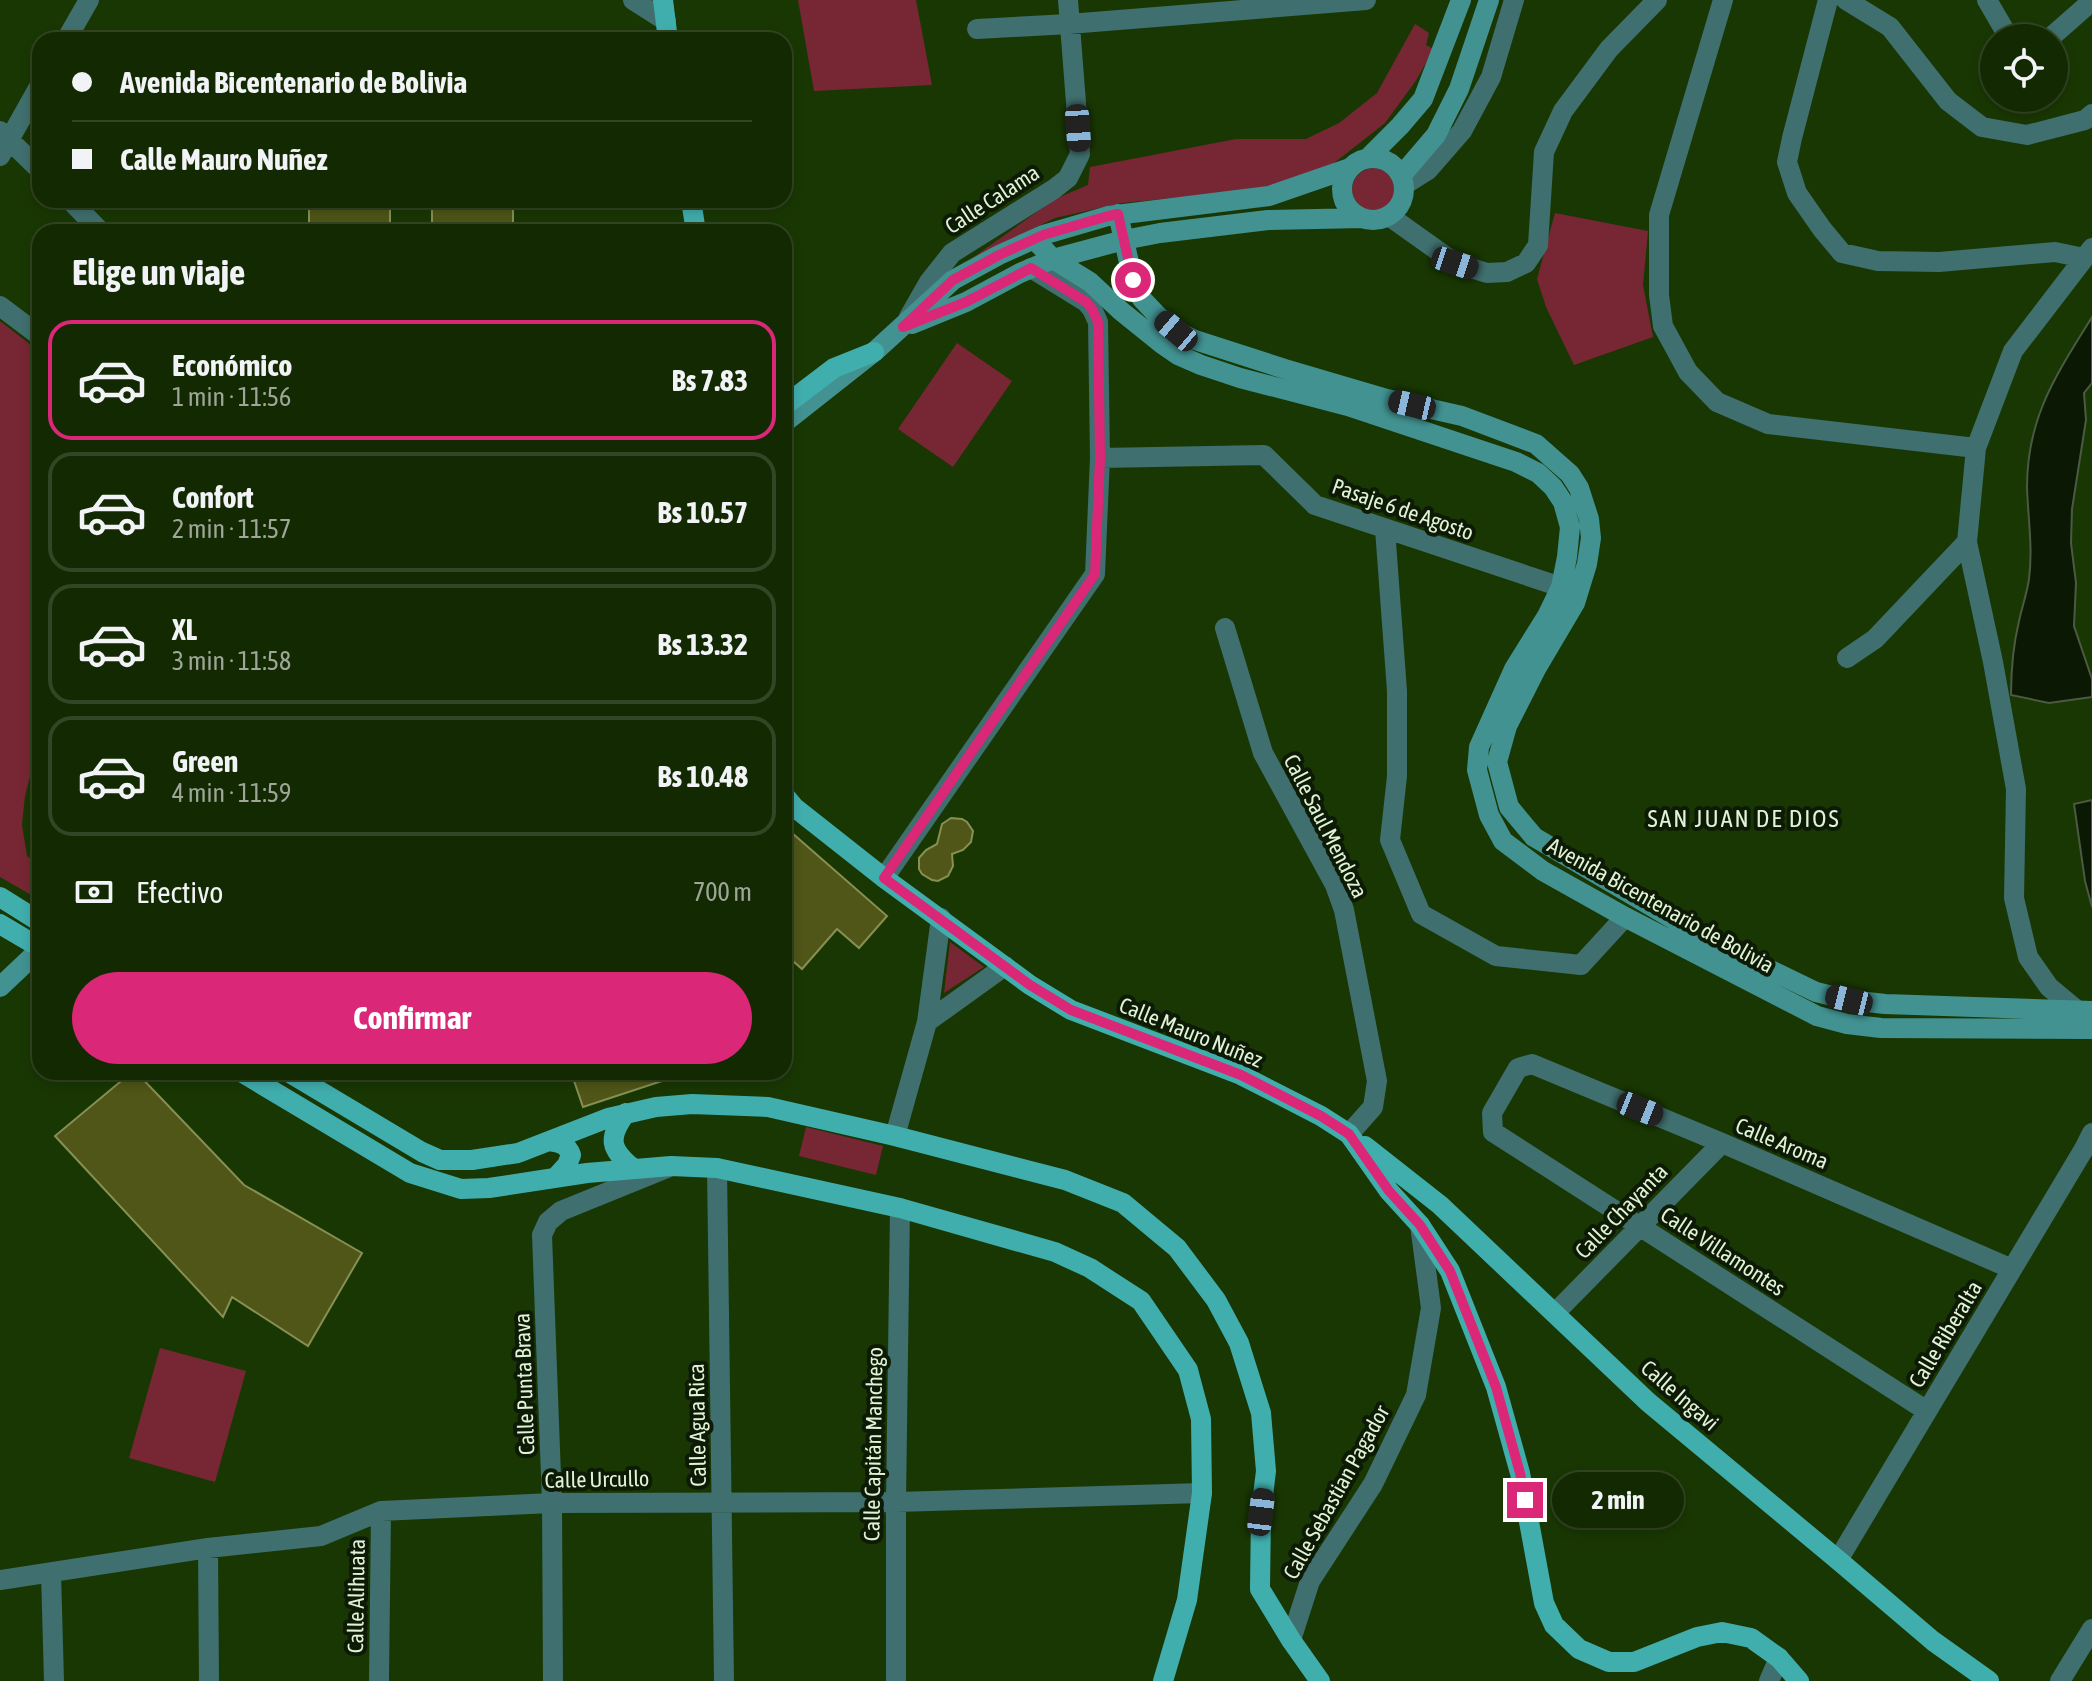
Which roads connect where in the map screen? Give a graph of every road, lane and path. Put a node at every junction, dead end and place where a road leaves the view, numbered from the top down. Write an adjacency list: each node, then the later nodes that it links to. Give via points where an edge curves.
1 (89, 0): 20 (street)
2 (633, 0): 19 (street)
3 (663, 0): 19 (main road)
4 (1068, 0): 15 (street, Calle Calama)
5 (1366, 0): 15 (street)
6 (1461, 0): 24 (main road, via 1423,99)
7 (1489, 0): 26 (main road, via 1459,89 1436,135)
8 (1514, 0): 26 (street, via 1491,77 1462,131 1428,170)
9 (1657, 0): 29 (street, via 1609,49 1563,111 1544,152 1538,245 1526,263 1487,273 1455,263)
10 (1723, 0): 43 (street, via 1659,215 1663,326 1688,372 1717,402 1768,424)
11 (1828, 0): 34 (street, via 1787,162 1797,193 1842,253 1878,261 1939,262)
12 (1846, 0): 22 (street, via 1890,27 1948,101 1982,127 2027,135)
13 (1987, 0): 16 (street)
14 (2092, 1): 17 (street)
15 (1069, 24): 18 (street); 38 (street, Calle Calama, via 1080,154 1068,178 952,253)
16 (2001, 24)
17 (2066, 24)
18 (977, 29)
19 (667, 30)
20 (71, 32)
21 (32, 97): 23 (street)
22 (2092, 114)
23 (3, 142): 25 (street)
24 (1359, 163): 26 (main road, via 1378,158); 28 (main road, via 1269,196); 30 (main road, via 1344,177 1342,187 1346,206)
25 (32, 164)
26 (1403, 180): 29 (main road, via 1401,203)
27 (78, 208): 31 (street)
28 (1118, 214): 32 (main road); 33 (main road, Avenida Bicentenario de Bolivia)
29 (1389, 216): 30 (main road)
30 (1362, 218): 33 (main road, via 1268,220)
31 (93, 224)
32 (1034, 239): 35 (main road, Avenida Bicentenario de Bolivia); 38 (main road, via 953,280)
33 (1124, 240): 35 (main road); 61 (main road, Avenida Bicentenario de Bolivia, via 1142,299 1176,331 1285,369 1462,416 1536,444 1570,474 1589,519 1587,564 1575,603 1507,726 1497,762 1509,807 1534,837 1710,941 1816,992 1885,1004)
34 (2088, 253): 43 (street, via 2013,351)
35 (1053, 259): 36 (main road); 47 (main road, Avenida Bicentenario de Bolivia, via 1090,282 1178,355 1240,378 1348,406 1538,473 1563,502 1570,527)
36 (1031, 268): 38 (main road); 44 (street, via 1086,302 1096,316)
37 (0, 306): 39 (street)
38 (903, 327): 40 (main road, Calle Calama)
39 (32, 330)
40 (874, 352): 41 (main road, via 834,368); 42 (main road, Calle Calama)
41 (792, 400)
42 (792, 417)
43 (1976, 448): 46 (street)
44 (1100, 458): 45 (street, Pasaje 6 de Agosto, via 1264,455 1315,505); 51 (street, via 1095,574)
45 (1385, 529): 47 (street, Pasaje 6 de Agosto); 54 (street, via 1397,691 1390,840 1421,914 1496,956 1581,965)
46 (1967, 542): 49 (street, via 1875,639); 61 (street, via 2016,789 2014,898 2028,957 2049,987)
47 (1561, 587): 54 (main road, Avenida Bicentenario de Bolivia, via 1514,669 1479,747 1477,770 1489,815 1503,841 1543,871)
48 (1225, 628): 69 (street, Calle Saul Mendoza, via 1263,753 1344,910 1377,1081 1373,1107)
49 (1847, 658)
50 (792, 805): 51 (main road, Calle Mauro Nuñez)
51 (884, 878): 55 (main road, Calle Mauro Nuñez)
52 (0, 897): 53 (main road)
53 (32, 917)
54 (1625, 917): 63 (main road, Avenida Bicentenario de Bolivia, via 1817,1016 1847,1024)
55 (941, 918): 59 (main road, Calle Mauro Nuñez); 62 (street)
56 (0, 924): 57 (main road)
57 (32, 942)
58 (32, 951): 60 (main road)
59 (1005, 966): 62 (street); 69 (main road, Calle Mauro Nuñez, via 1071,1010 1241,1075)
60 (0, 987)
61 (2087, 1015)
62 (927, 1022): 70 (street)
63 (2092, 1029)
64 (262, 1080): 79 (main road)
65 (301, 1080): 74 (main road)
66 (626, 1113): 70 (main road, via 692,1104 768,1107); 71 (main road); 73 (main road, via 614,1135)
67 (1493, 1132): 72 (street, Calle Aroma, via 1492,1113 1518,1068 1532,1064); 85 (street, Calle Villamontes)
68 (2092, 1133): 86 (street, Calle Riberalta)
69 (1349, 1134): 84 (main road, Calle Mauro Nuñez); 87 (main road, Calle Ingavi, via 1440,1205)
70 (895, 1136): 99 (main road, via 1065,1180 1109,1197 1177,1248 1216,1300 1239,1343 1261,1413 1266,1471 1260,1589)
71 (550, 1141): 74 (main road, via 518,1153 472,1160 440,1160); 81 (main road, via 562,1143 571,1155)
72 (1722, 1143): 85 (street, Calle Chayanta); 86 (street, Calle Aroma)
73 (615, 1150): 77 (main road); 78 (street)
74 (422, 1152): 79 (main road, via 406,1155)
75 (671, 1166): 76 (main road); 77 (main road); 82 (street, Calle Punta Brava)
76 (717, 1168): 83 (main road); 90 (street, Calle Agua Rica)
77 (634, 1169): 78 (main road)
78 (613, 1171): 80 (main road); 82 (street)
79 (410, 1173): 81 (main road, via 461,1189)
80 (587, 1173): 81 (main road); 82 (street, via 601,1180)
81 (556, 1177)
82 (600, 1196): 92 (street, Calle Punta Brava, via 561,1211 542,1235)
83 (900, 1208): 89 (main road, via 1055,1252 1141,1301 1188,1370 1201,1419); 91 (street, Calle Capitán Manchego)
84 (1420, 1225): 99 (street, Calle Sebastian Pagador, via 1431,1308 1416,1395 1373,1484 1310,1581); 100 (main road, Calle Mauro Nuñez, via 1450,1271 1496,1387 1520,1473 1544,1603 1554,1625 1579,1649 1609,1662 1634,1662 1722,1632 1751,1638)
85 (1640, 1226): 87 (street, Calle Chayanta); 88 (street, Calle Villamontes)
86 (2012, 1269): 88 (street, Calle Riberalta)
87 (1555, 1313): 95 (main road, Calle Ingavi, via 1648,1402)
88 (1927, 1411): 95 (street, Calle Riberalta)
89 (1202, 1493): 91 (street, Calle Urcullo); 107 (main road, via 1187,1600)
90 (723, 1501): 91 (street, Calle Urcullo); 92 (street, Calle Urcullo); 105 (street, Calle Agua Rica)
91 (896, 1502): 106 (street, Calle Capitán Manchego)
92 (552, 1503): 93 (street, Calle Urcullo); 104 (street, Calle Punta Brava)
93 (381, 1511): 94 (street, Calle Urcullo, via 321,1536); 103 (street, Calle Alihuata)
94 (208, 1548): 96 (street, Calle Urcullo); 102 (street)
95 (1838, 1560): 111 (main road, Calle Ingavi)
96 (51, 1573): 97 (street, Calle Urcullo); 101 (street)
97 (0, 1580)
98 (2092, 1629): 112 (street)
99 (1291, 1640): 108 (main road)
100 (1779, 1658): 109 (street); 110 (main road, Calle Mauro Nuñez)
101 (54, 1681)
102 (209, 1681)
103 (379, 1681)
104 (553, 1681)
105 (724, 1681)
106 (896, 1681)
107 (1163, 1681)
108 (1320, 1681)
109 (1769, 1681)
110 (1799, 1681)
111 (1989, 1681)
112 (2060, 1681)

